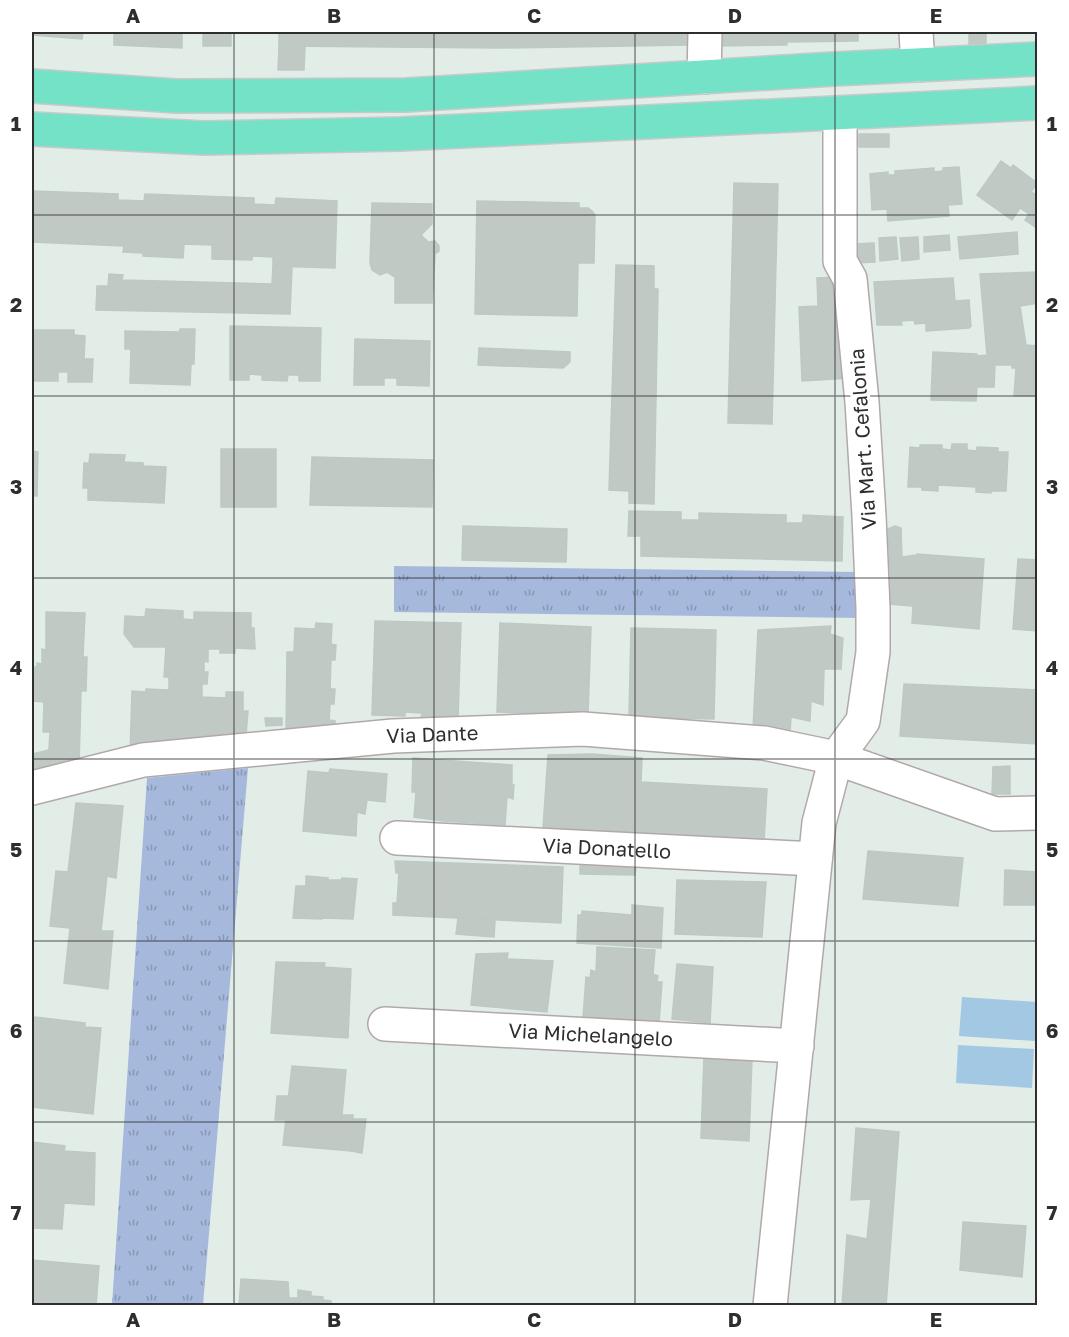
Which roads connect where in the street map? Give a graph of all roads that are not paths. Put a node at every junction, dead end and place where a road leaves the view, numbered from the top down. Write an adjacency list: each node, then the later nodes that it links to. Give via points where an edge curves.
1 (705, 32): 5 (street)
2 (916, 32): 4 (street)
3 (1038, 58): 4 (main road)
4 (918, 65): 5 (main road)
5 (704, 77): 6 (main road, via 394,95 176,96)
6 (32, 86)
7 (1038, 103): 8 (main road)
8 (840, 113): 9 (main road, via 400,134 227,138); 10 (street, Via Mart. Cefalonia, via 840,261 850,279 861,391 873,652 863,721)
9 (32, 129)
10 (836, 758): 11 (street, Via Dante, via 764,743 583,729 405,735 143,760); 12 (street, Via Dante, via 995,814); 14 (street, via 819,823)
11 (32, 788)
12 (1038, 813)
13 (397, 838): 14 (street, Via Donatello)
14 (815, 859): 16 (street)
15 (385, 1024): 16 (street, Via Michelangelo)
16 (797, 1046): 17 (street)
17 (770, 1305)

